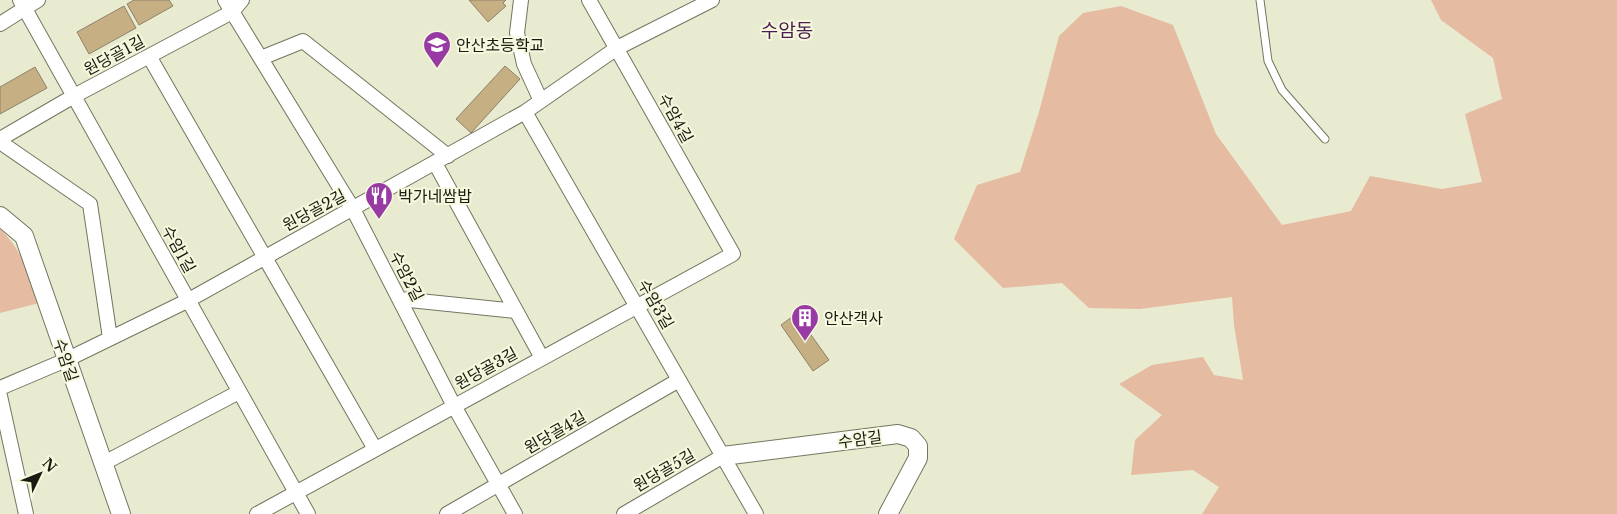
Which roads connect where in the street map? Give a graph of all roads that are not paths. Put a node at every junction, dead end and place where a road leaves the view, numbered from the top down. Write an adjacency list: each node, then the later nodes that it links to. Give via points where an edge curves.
1 (38, 0): 7 (street)
2 (242, 0): 8 (street, 원당골1길)
3 (522, 0): 14 (street, via 517,33 524,64)
4 (590, 0): 10 (street, 수암4길)
5 (712, 0): 10 (street, 원당골2길)
6 (1260, 0): 16 (lane, via 1268,60 1282,90)
7 (22, 4): 9 (street); 13 (street, 수암1길)
8 (229, 6): 11 (street, 원당골1길); 12 (street, 수암2길)
9 (0, 24)
10 (617, 48): 14 (street, 원당골2길); 22 (street, 수암4길)
11 (149, 56): 13 (street, 원당골1길); 23 (street)
12 (260, 58): 18 (street, via 303,41); 20 (street, 수암2길)
13 (74, 96): 17 (street, 원당골1길); 25 (street, 수암1길)
14 (541, 101): 15 (street, 원당골2길)
15 (525, 112): 18 (street, 원당골2길); 26 (street, 수암3길)
16 (1325, 139)
17 (0, 141): 28 (street, via 90,204)
18 (448, 156): 19 (street, 원당골2길)
19 (435, 163): 20 (street, 원당골2길); 27 (street)
20 (353, 209): 23 (street, 원당골2길); 24 (street, 수암2길)
21 (0, 216): 30 (street, 수암길, via 24,236)
22 (732, 254): 26 (street, 원당골3길)
23 (266, 256): 25 (street, 원당골2길); 36 (street)
24 (400, 299): 27 (street); 35 (street, 수암2길)
25 (187, 300): 28 (street, 원당골2길); 33 (street, 수암1길)
26 (637, 306): 29 (street, 원당골3길); 31 (street, 수암3길)
27 (516, 311): 29 (street)
28 (110, 338): 30 (street, 원당골2길)
29 (542, 358): 35 (street, 원당골3길)
30 (66, 360): 32 (street, 원당골2길); 38 (street, 수암길)
31 (679, 380): 37 (street, 수암3길); 39 (street, 원당골4길)
32 (0, 388)
33 (239, 392): 38 (street); 40 (street, 수암1길)
34 (0, 396): 42 (street)
35 (454, 406): 36 (street, 원당골3길); 39 (street, 수암2길)
36 (375, 449): 40 (street, 원당골3길)
37 (723, 456): 41 (street, 원당골5길); 49 (street, 수암3길); 50 (street, 수암길, via 898,434 911,438 918,446 918,458)
38 (104, 463): 43 (street, 수암길)
39 (498, 485): 46 (street, 원당골4길); 47 (street, 수암2길)
40 (296, 492): 44 (street, 원당골3길); 45 (street, 수암1길)
41 (639, 510): 48 (street, 원당골5길)
42 (26, 514)
43 (120, 514)
44 (257, 514)
45 (308, 514)
46 (447, 514)
47 (515, 514)
48 (624, 514)
49 (756, 514)
50 (888, 514)

